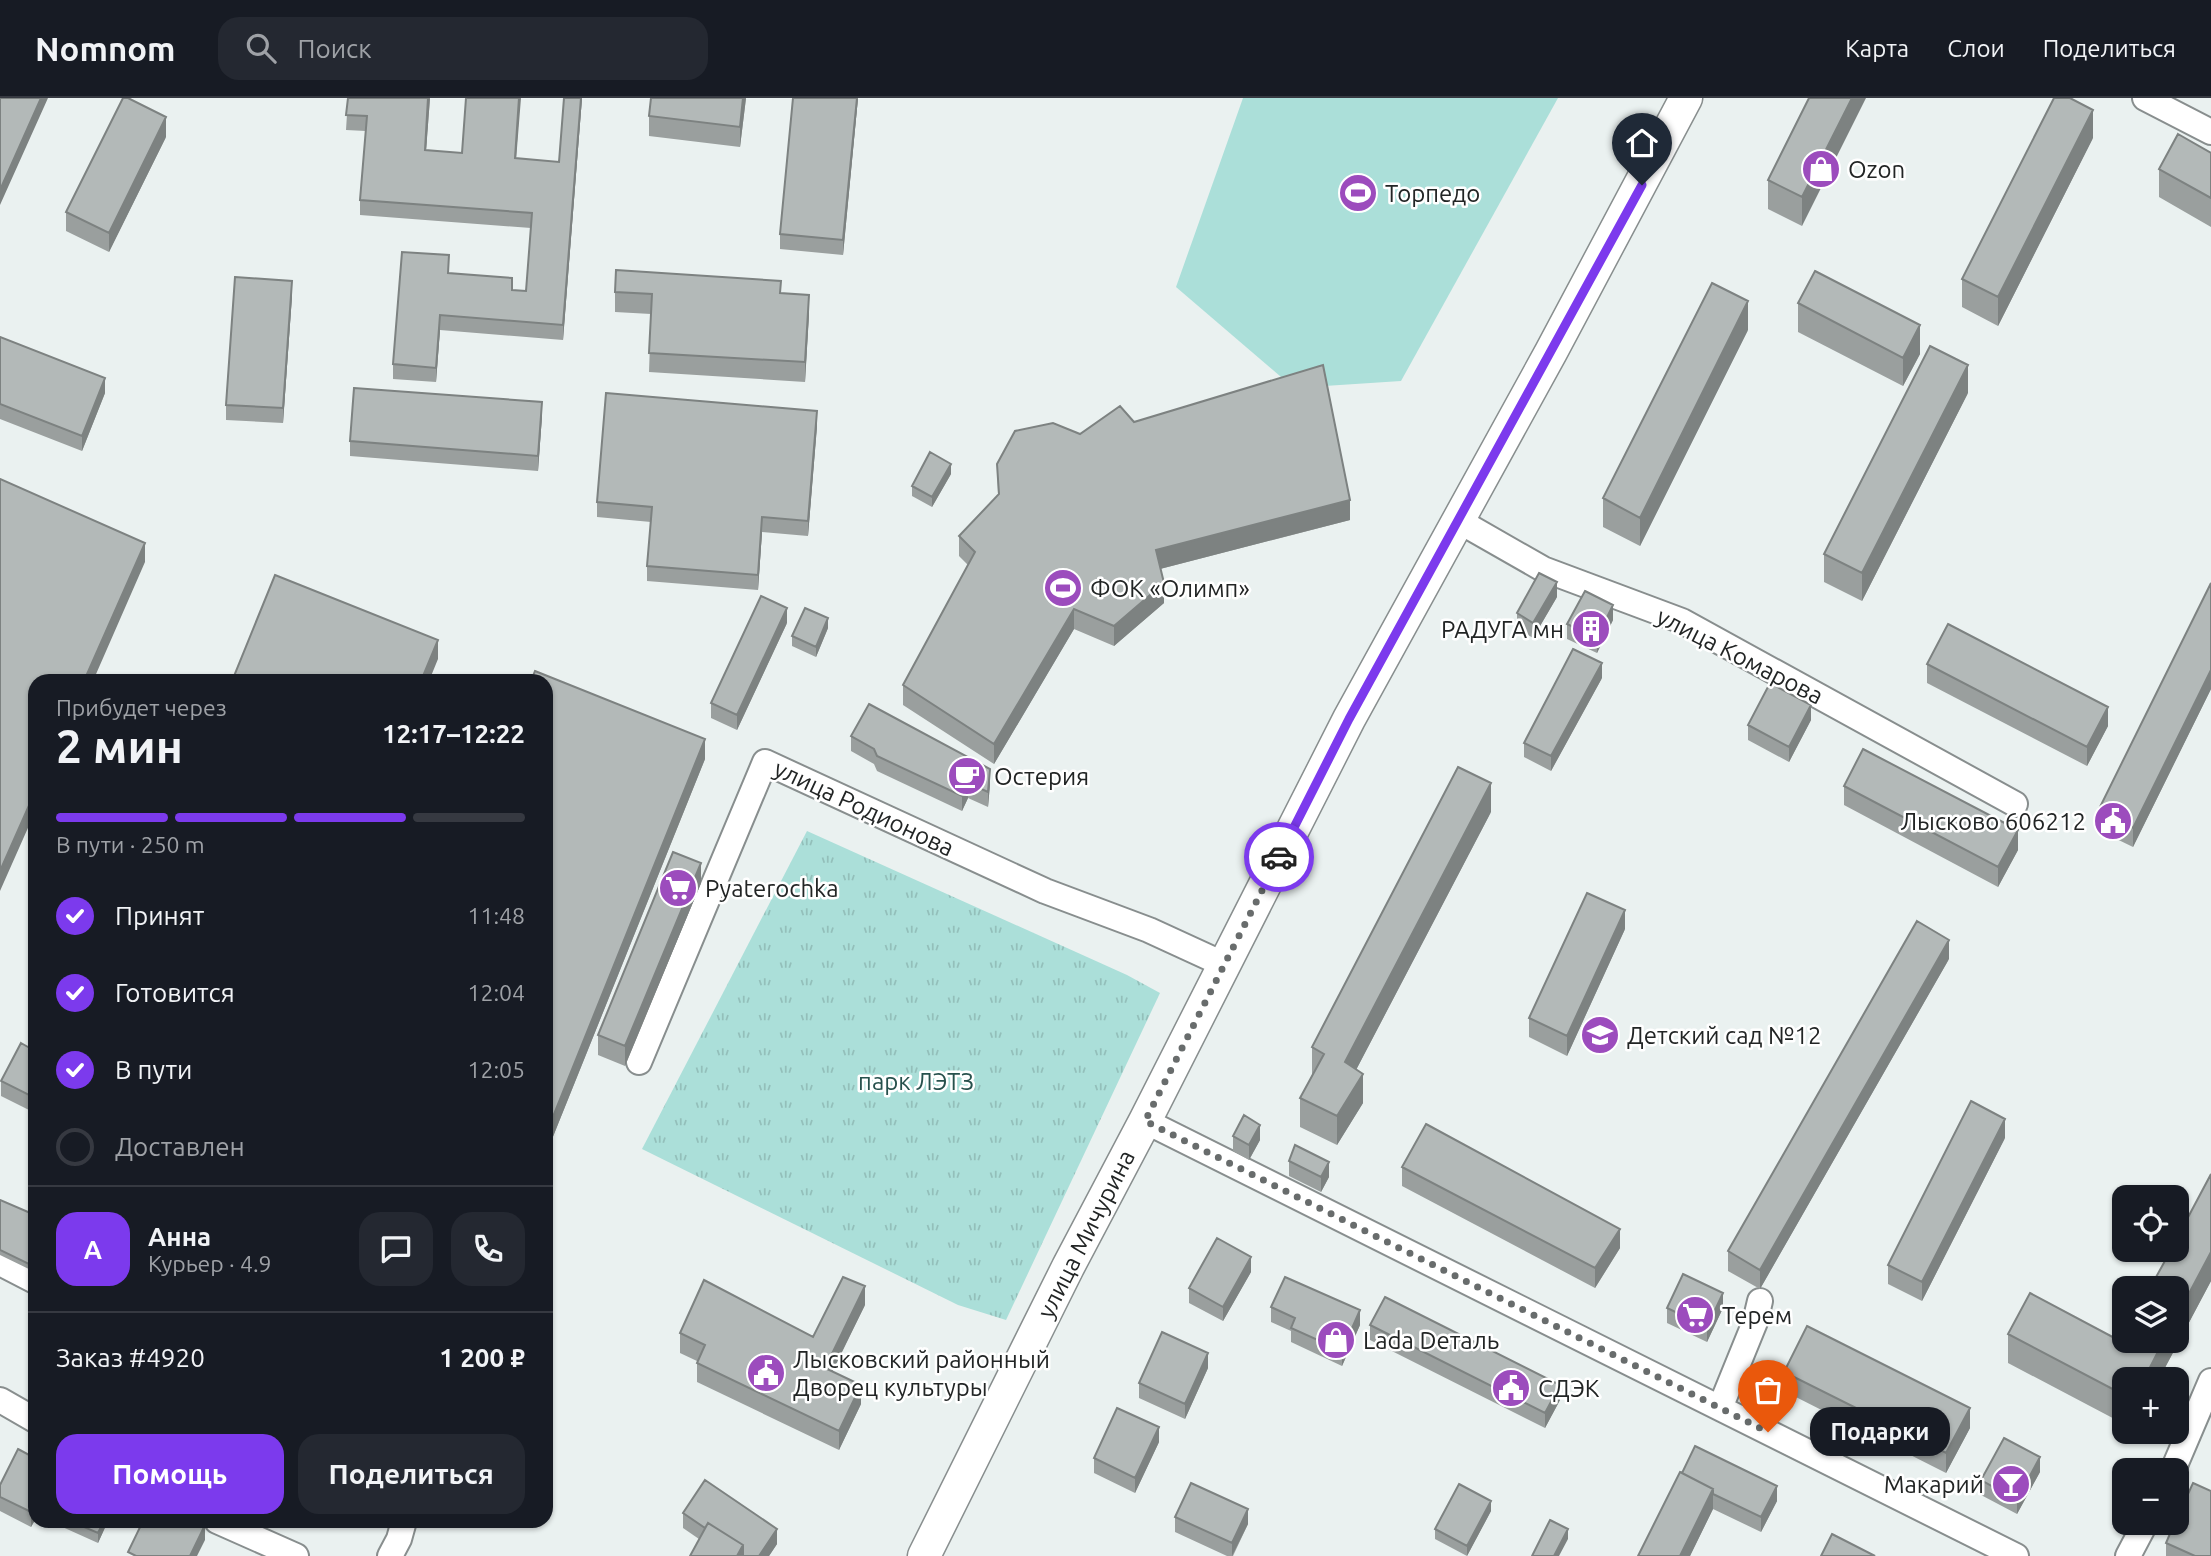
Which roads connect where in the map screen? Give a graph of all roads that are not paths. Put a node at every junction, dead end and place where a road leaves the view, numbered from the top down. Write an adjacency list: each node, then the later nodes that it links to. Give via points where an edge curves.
1 (1686, 98): 4 (main road, улица Мичурина)
2 (2145, 98): 3 (street)
3 (2211, 132)
4 (1460, 521): 5 (street, улица Комарова, via 1543,569 1682,621); 6 (main road, улица Мичурина, via 1349,719)
5 (2015, 804)
6 (1223, 964): 7 (street, улица Родионова, via 1045,891 765,762); 8 (main road, улица Мичурина)
7 (639, 1062)
8 (1145, 1121): 14 (street); 20 (main road, улица Мичурина)
9 (0, 1263): 10 (street)
10 (28, 1277)
11 (1760, 1301): 14 (street)
12 (2211, 1381): 16 (street)
13 (0, 1400): 15 (street)
14 (1720, 1408): 21 (street)
15 (28, 1416)
16 (2178, 1458)
17 (233, 1528): 19 (street)
18 (2139, 1535): 22 (street)
19 (296, 1556)
20 (924, 1556)
21 (2016, 1556)
22 (2128, 1556)

